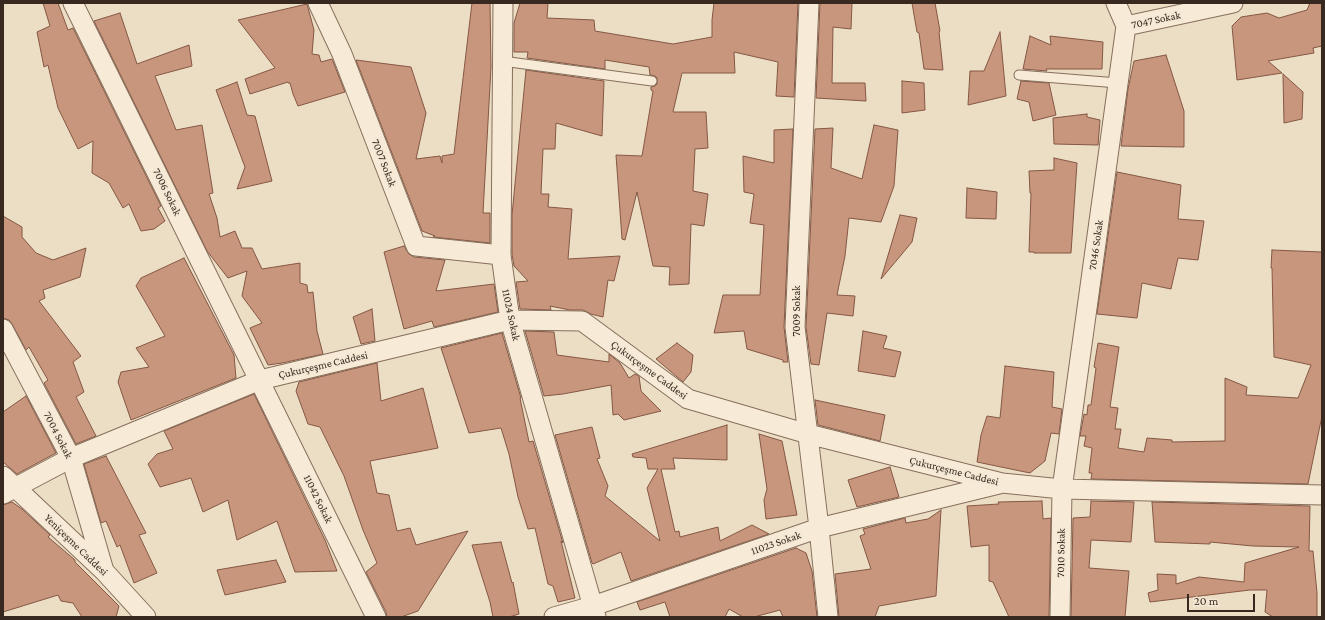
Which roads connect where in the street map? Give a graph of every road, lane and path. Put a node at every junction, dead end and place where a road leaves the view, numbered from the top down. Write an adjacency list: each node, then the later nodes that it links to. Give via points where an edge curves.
1 (73, 3): 15 (street, 7006 Sokak)
2 (318, 3): 12 (street, 7007 Sokak, via 342,54 416,246)
3 (503, 3): 8 (street, 11024 Sokak)
4 (809, 3): 16 (street, 7009 Sokak, via 795,327)
5 (1116, 3): 7 (street)
6 (1233, 3): 7 (street, 7047 Sokak)
7 (1126, 26): 11 (street, 7046 Sokak)
8 (502, 61): 10 (lane); 12 (street, 11024 Sokak)
9 (1020, 75): 11 (lane)
10 (652, 81)
11 (1118, 83): 20 (street, 7046 Sokak)
12 (500, 255): 13 (street, 11024 Sokak)
13 (510, 320): 15 (street, Çukurçeşme Caddesi); 16 (street, Çukurçeşme Caddesi, via 582,321 688,399); 24 (street, 11024 Sokak)
14 (3, 329): 17 (street, 7004 Sokak)
15 (260, 380): 17 (street, Çukurçeşme Caddesi); 26 (street, 11042 Sokak)
16 (808, 434): 18 (street, Çukurçeşme Caddesi); 22 (street, 7009 Sokak)
17 (71, 458): 19 (street, Çukurçeşme Caddesi); 23 (street, 7004 Sokak)
18 (1002, 484): 20 (street, Çukurçeşme Caddesi); 22 (street, 11023 Sokak)
19 (7, 486): 23 (street, Yeniçeşme Caddesi)
20 (1062, 489): 21 (street, Çukurçeşme Caddesi); 29 (street, 7010 Sokak)
21 (1322, 495)
22 (819, 528): 24 (street, 11023 Sokak); 28 (street, 7009 Sokak)
23 (104, 571): 25 (street, Yeniçeşme Caddesi)
24 (595, 611): 27 (street, 11023 Sokak)
25 (146, 617)
26 (376, 617)
27 (554, 617)
28 (828, 617)
29 (1060, 617)

